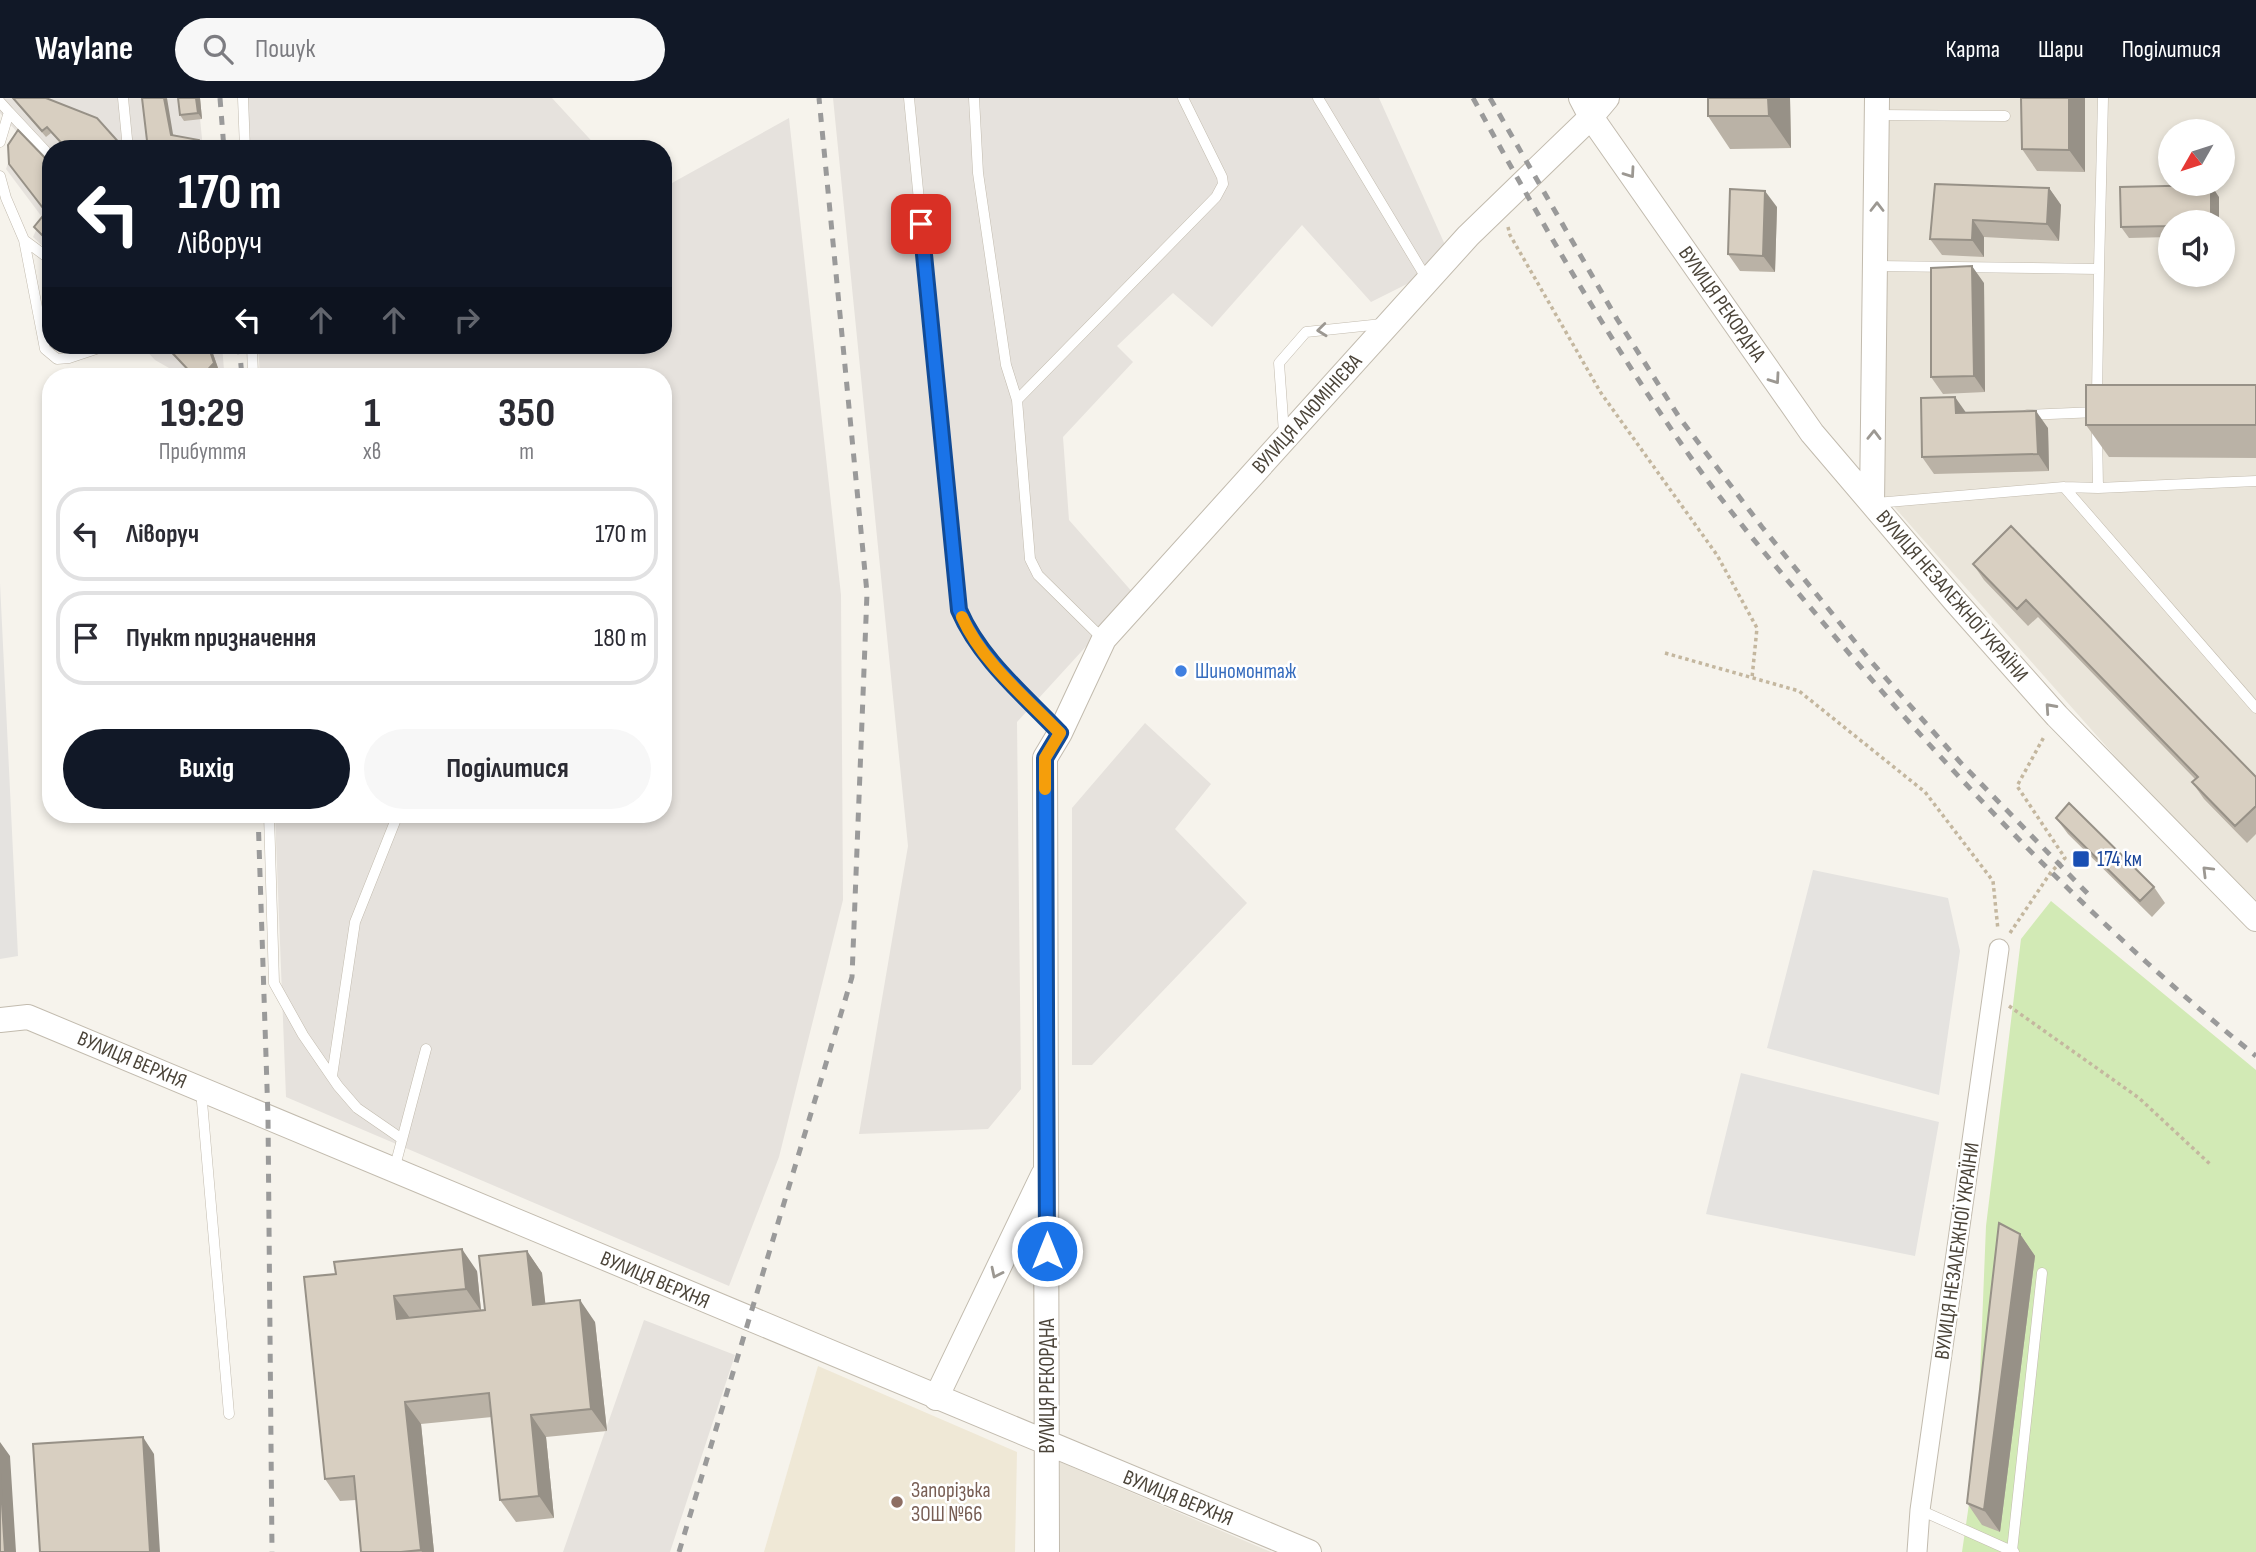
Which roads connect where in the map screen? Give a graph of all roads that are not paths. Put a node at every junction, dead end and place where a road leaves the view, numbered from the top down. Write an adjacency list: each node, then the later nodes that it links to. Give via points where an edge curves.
1 (123, 98): 14 (lane)
2 (243, 98): 15 (lane)
3 (909, 98): 38 (lane, via 959,610 969,633 993,664)
4 (974, 98): 28 (lane, via 978,173 1006,365)
5 (1183, 98): 28 (lane, via 1222,177 1216,197)
6 (1318, 98): 23 (lane)
7 (1607, 98): 11 (street, ВУЛИЦЯ АЛЮМІНІЄВА)
8 (2103, 98): 22 (lane)
9 (0, 102): 12 (lane)
10 (1877, 106): 13 (lane); 21 (street, ВУЛИЦЯ НЕЗАЛЕЖНОЇ УКРАЇНИ, one-way to 10)
11 (1586, 107): 23 (street, ВУЛИЦЯ АЛЮМІНІЄВА); 35 (street, ВУЛИЦЯ РЕКОРДНА, one-way to 35, via 1812,433)
12 (9, 112): 16 (lane); 17 (lane)
13 (2005, 116)
14 (127, 140)
15 (245, 140)
16 (0, 142)
17 (42, 147)
18 (0, 176): 19 (lane)
19 (24, 240): 20 (lane); 25 (lane)
20 (42, 253)
21 (1877, 266): 22 (lane); 35 (street, ВУЛИЦЯ НЕЗАЛЕЖНОЇ УКРАЇНИ, one-way to 21)
22 (2099, 269): 29 (lane)
23 (1428, 281): 24 (street, ВУЛИЦЯ АЛЮМІНІЄВА)
24 (1390, 323): 31 (street, ВУЛИЦЯ АЛЮМІНІЄВА); 31 (lane, one-way to 31, via 1306,332 1279,362)
25 (42, 329)
26 (49, 354): 27 (lane, via 57,359)
27 (81, 354)
28 (1017, 400): 36 (lane, via 1030,559 1038,575)
29 (2097, 412): 30 (lane); 34 (lane)
30 (2011, 416)
31 (1285, 440): 36 (street, ВУЛИЦЯ АЛЮМІНІЄВА)
32 (2256, 481): 34 (lane)
33 (2064, 487): 34 (lane); 35 (lane); 37 (lane)
34 (2098, 488)
35 (1872, 503): 42 (street, ВУЛИЦЯ НЕЗАЛЕЖНОЇ УКРАЇНИ, one-way to 35, via 2057,716)
36 (1104, 639): 38 (street, ВУЛИЦЯ АЛЮМІНІЄВА)
37 (2256, 708)
38 (1060, 733): 39 (street, ВУЛИЦЯ АЛЮМІНІЄВА)
39 (1045, 758): 49 (street, ВУЛИЦЯ РЕКОРДНА)
40 (269, 823): 46 (lane, via 274,983)
41 (394, 823): 46 (lane, via 355,922)
42 (2256, 919)
43 (1999, 949): 55 (street, ВУЛИЦЯ НЕЗАЛЕЖНОЇ УКРАЇНИ)
44 (0, 1020): 47 (street, ВУЛИЦЯ ВЕРХНЯ, via 28,1017)
45 (426, 1049): 48 (lane)
46 (332, 1076): 48 (lane, via 357,1108)
47 (201, 1089): 50 (street, ВУЛИЦЯ ВЕРХНЯ); 53 (lane)
48 (402, 1139): 50 (lane)
49 (1047, 1168): 52 (street, one-way to 52); 54 (street, ВУЛИЦЯ РЕКОРДНА)
50 (394, 1170): 52 (street, ВУЛИЦЯ ВЕРХНЯ)
51 (2042, 1273): 59 (lane)
52 (936, 1398): 54 (street, ВУЛИЦЯ ВЕРХНЯ)
53 (229, 1414)
54 (1048, 1444): 56 (street, ВУЛИЦЯ РЕКОРДНА); 57 (street, ВУЛИЦЯ ВЕРХНЯ)
55 (1920, 1510): 58 (street, ВУЛИЦЯ НЕЗАЛЕЖНОЇ УКРАЇНИ); 59 (lane)
56 (1047, 1552)
57 (1309, 1552)
58 (1917, 1552)
59 (2013, 1552)

